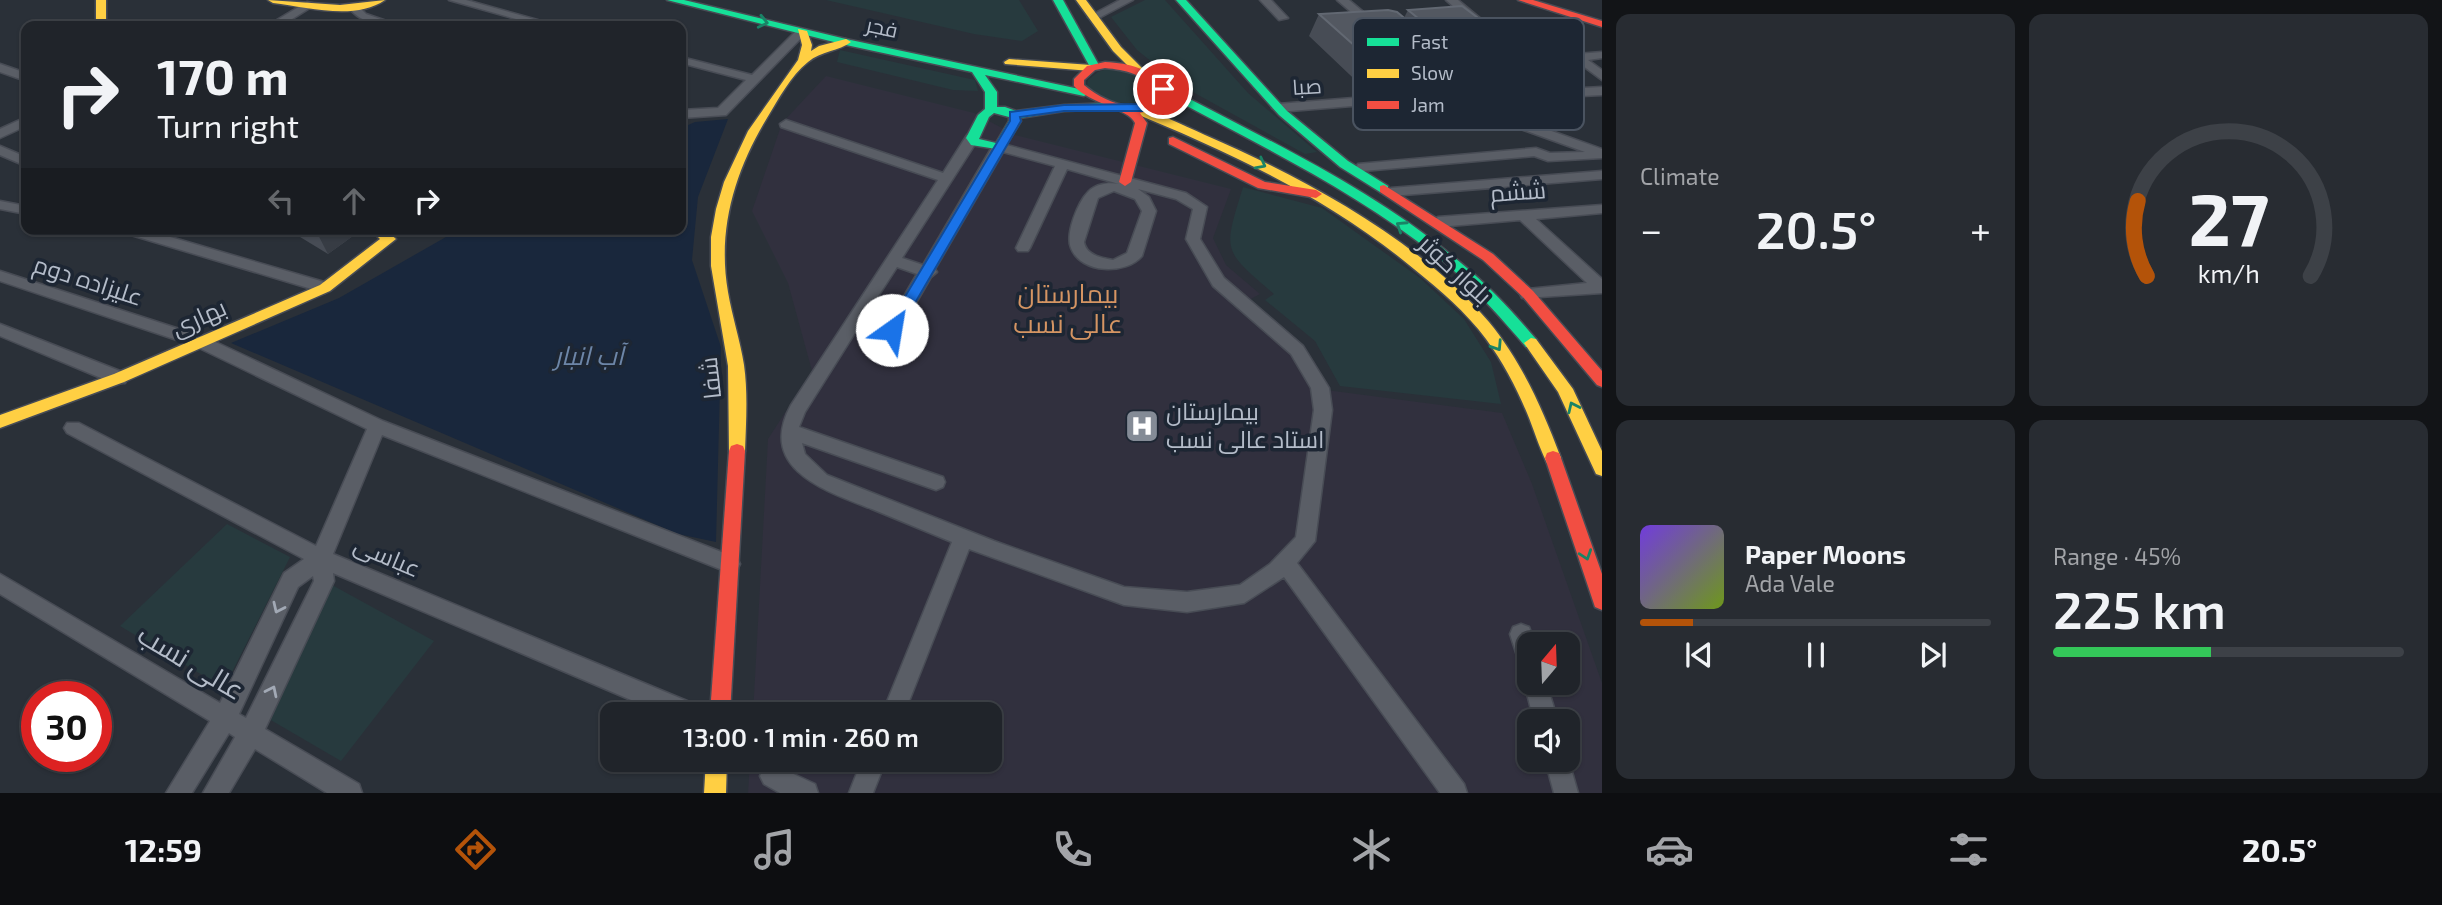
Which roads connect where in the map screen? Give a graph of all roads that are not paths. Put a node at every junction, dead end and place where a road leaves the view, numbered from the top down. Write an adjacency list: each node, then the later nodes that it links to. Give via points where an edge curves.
1 (101, 0): 25 (main road)
2 (273, 0): 16 (main road)
3 (380, 0): 17 (main road)
4 (454, 0): 28 (street)
5 (672, 0): 30 (main road, فجر, one-way to 30)
6 (728, 0): 36 (main road, فجر)
7 (1058, 0): 32 (main road)
8 (1082, 0): 18 (main road)
9 (1128, 0): 18 (street)
10 (1181, 0): 51 (main road)
11 (1265, 0): 20 (street)
12 (1342, 0): 21 (street)
13 (1451, 0): 22 (street)
14 (1525, 0): 23 (main road)
15 (1545, 0): 19 (main road)
16 (311, 4): 17 (main road); 26 (street)
17 (354, 8): 27 (street)
18 (1093, 17): 40 (main road)
19 (1602, 17)
20 (1283, 18)
21 (1363, 18)
22 (1473, 18)
23 (1583, 18)
24 (1584, 18): 29 (main road)
25 (101, 21)
26 (282, 21)
27 (378, 21)
28 (534, 21)
29 (1602, 24)
30 (802, 31): 31 (main road, فجر); 33 (main road, via 807,45); 43 (street)
31 (846, 42): 33 (main road); 39 (main road, فجر)
32 (1086, 49): 36 (main road, via 1072,57); 37 (main road)
33 (803, 60): 105 (main road, شفا, via 755,126 733,175 720,220 718,264 738,394)
34 (686, 61): 43 (street)
35 (1584, 62): 42 (street)
36 (1022, 64): 37 (main road, فجر)
37 (1093, 67): 40 (main road, فجر); 48 (main road, via 1079,79)
38 (0, 68): 41 (street)
39 (976, 70): 44 (main road, فجر); 52 (main road, via 991,92)
40 (1139, 70): 45 (main road, بلوار کوثر)
41 (21, 75)
42 (1602, 76)
43 (754, 79): 54 (street, via 722,112)
44 (1057, 87): 48 (main road, فجر); 53 (main road)
45 (1163, 89): 50 (main road, via 1152,104); 61 (main road, بلوار کوثر)
46 (1602, 91): 47 (street, صبا)
47 (1584, 92)
48 (1084, 93): 50 (main road, فجر)
49 (1353, 103): 51 (street, صبا)
50 (1123, 108): 53 (main road, via 1064,108); 59 (main road, بلوار کوثر); 68 (main road, via 1141,123)
51 (1278, 108): 74 (main road, via 1344,164)
52 (991, 110): 53 (main road); 60 (main road)
53 (1014, 115): 63 (main road)
54 (686, 116)
55 (21, 124): 58 (street)
56 (786, 124): 72 (street)
57 (1540, 130): 65 (street)
58 (0, 134)
59 (1200, 135): 62 (main road); 66 (main road, بلوار کوثر)
60 (972, 138): 63 (main road); 72 (street)
61 (1255, 140): 66 (main road, via 1236,141); 100 (main road, بلوار کوثر, one-way to 61, via 1565,389 1520,328 1469,277 1408,230)
62 (1173, 141): 68 (main road); 75 (main road, via 1262,185)
63 (999, 147): 69 (street); 85 (street)
64 (0, 150): 67 (street)
65 (1599, 150): 70 (street)
66 (1238, 151): 75 (main road, بلوار کوثر, one-way to 75)
67 (21, 160)
68 (1131, 160): 73 (main road)
69 (1062, 165): 73 (street); 83 (street)
70 (1363, 167)
71 (1602, 175): 74 (street)
72 (947, 179): 84 (street)
73 (1119, 184): 73 (street, via 1142,196 1149,211 1134,256 1115,265 1088,257 1076,240 1092,196); 104 (street, via 1181,196 1200,207 1193,239 1218,282 1297,350 1320,388 1324,410 1305,541)
74 (1391, 192): 80 (main road)
75 (1316, 194): 99 (main road, بلوار کوثر, one-way to 99, via 1414,259 1460,300 1492,337 1525,389)
76 (0, 205): 77 (street)
77 (21, 209)
78 (1602, 209): 79 (street, ششم)
79 (1522, 214): 80 (street, ششم); 88 (street)
80 (1438, 222): 89 (main road, via 1488,257)
81 (146, 235): 87 (street)
82 (384, 235): 87 (main road, بهاری, via 390,239)
83 (1023, 248)
84 (894, 261): 85 (street); 90 (street)
85 (929, 272): 90 (street, via 892,330)
86 (0, 276): 92 (street, علیزاده دوم)
87 (325, 288): 92 (main road, بهاری)
88 (1602, 288): 89 (street)
89 (1528, 294): 94 (main road)
90 (855, 321): 98 (street, via 797,410)
91 (0, 330): 93 (street)
92 (201, 342): 93 (main road, بهاری); 96 (street, علیزاده دوم)
93 (119, 378): 95 (main road, بهاری)
94 (1602, 381)
95 (0, 422)
96 (377, 426): 103 (street); 105 (street, علیزاده دوم)
97 (73, 428): 103 (street, عباسی)
98 (790, 431): 101 (street); 102 (street, via 796,457 820,480)
99 (1551, 457): 100 (main road); 107 (main road, بلوار کوثر, one-way to 107)
100 (1602, 468)
101 (936, 482)
102 (964, 537): 104 (street, via 1124,596 1187,602 1244,594); 110 (street)
103 (321, 558): 108 (street, عباسی); 111 (street, one-way to 111, via 291,580); 112 (street, one-way to 103, via 324,581)
104 (1284, 562): 123 (street)
105 (730, 564): 109 (main road, شفا)
106 (0, 583): 111 (street, عالی نسب)
107 (1602, 601)
108 (663, 702)
109 (721, 702)
110 (898, 702)
111 (225, 718): 112 (street, عالی نسب); 117 (street)
112 (251, 733): 118 (street); 119 (street, عالی نسب)
113 (716, 772): 120 (main road)
114 (869, 772): 122 (street)
115 (1560, 772): 124 (street)
116 (772, 776): 121 (street)
117 (178, 793)
118 (215, 793)
119 (351, 793)
120 (715, 793)
121 (806, 793)
122 (861, 793)
123 (1455, 793)
124 (1566, 793)

